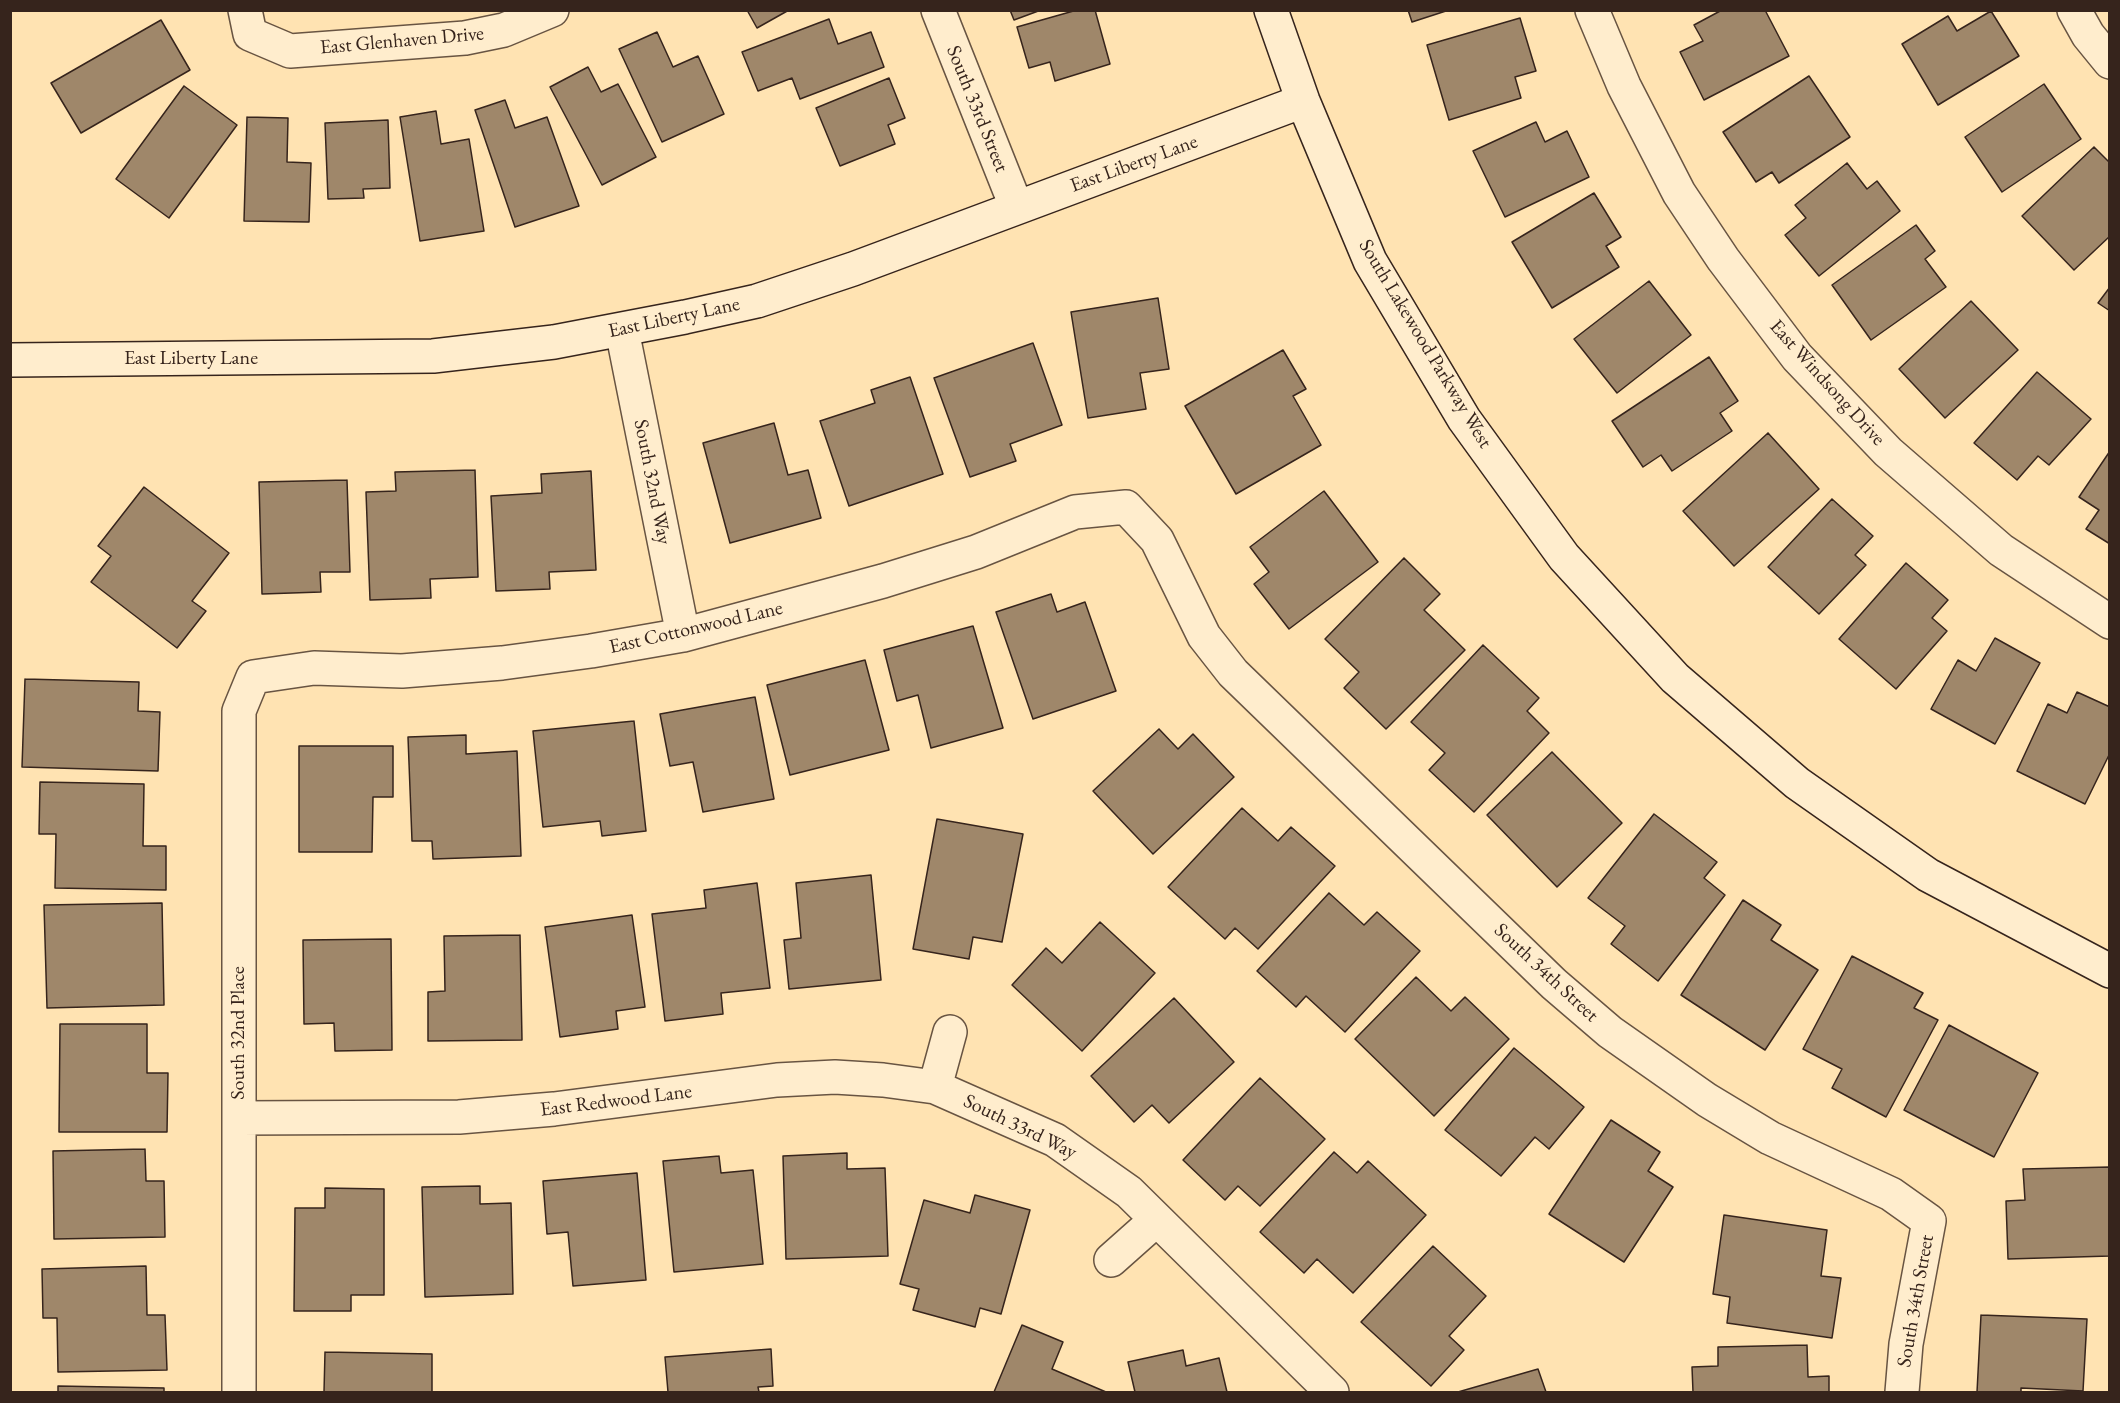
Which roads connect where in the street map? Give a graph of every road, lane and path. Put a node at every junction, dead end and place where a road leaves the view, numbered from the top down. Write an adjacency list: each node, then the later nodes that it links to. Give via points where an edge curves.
1 (552, 10): 6 (street, East Glenhaven Drive, via 504,30 465,38 290,51)
2 (938, 10): 9 (street, South 33rd Street)
3 (1271, 10): 8 (street, South Lakewood Parkway West)
4 (1592, 10): 13 (street, East Windsong Drive, via 1624,86 1679,193 1797,357 1888,452 2001,550)
5 (2074, 10): 7 (street)
6 (248, 22)
7 (2109, 62)
8 (1304, 101): 9 (street, East Liberty Lane); 16 (street, South Lakewood Parkway West, via 1370,261 1464,419 1564,557 1675,678 1797,783 1928,875)
9 (1016, 206): 10 (street, East Liberty Lane, via 853,269 757,301)
10 (622, 330): 11 (street, East Liberty Lane, via 423,357); 14 (street, South 32nd Way)
11 (10, 360)
12 (1126, 507): 14 (street, East Cottonwood Lane, via 1075,512 976,552); 24 (street, South 34th Street, via 1157,540 1204,636 1233,673 1554,984 1610,1032 1707,1100 1770,1138 1892,1194 1929,1221 1906,1344)
13 (2109, 622)
14 (683, 635): 15 (street, East Cottonwood Lane, via 502,663 402,671 314,668)
15 (254, 677): 19 (street, South 32nd Place, via 239,711)
16 (2109, 971)
17 (950, 1032): 18 (street)
18 (935, 1087): 19 (street, East Redwood Lane, via 874,1079 788,1079 459,1117); 20 (street, South 33rd Way, via 1055,1140 1129,1192)
19 (239, 1118): 22 (street, South 32nd Place)
20 (1156, 1220): 21 (street); 23 (street, South 33rd Way)
21 (1111, 1260)
22 (239, 1392)
23 (1332, 1392)
24 (1902, 1392)

